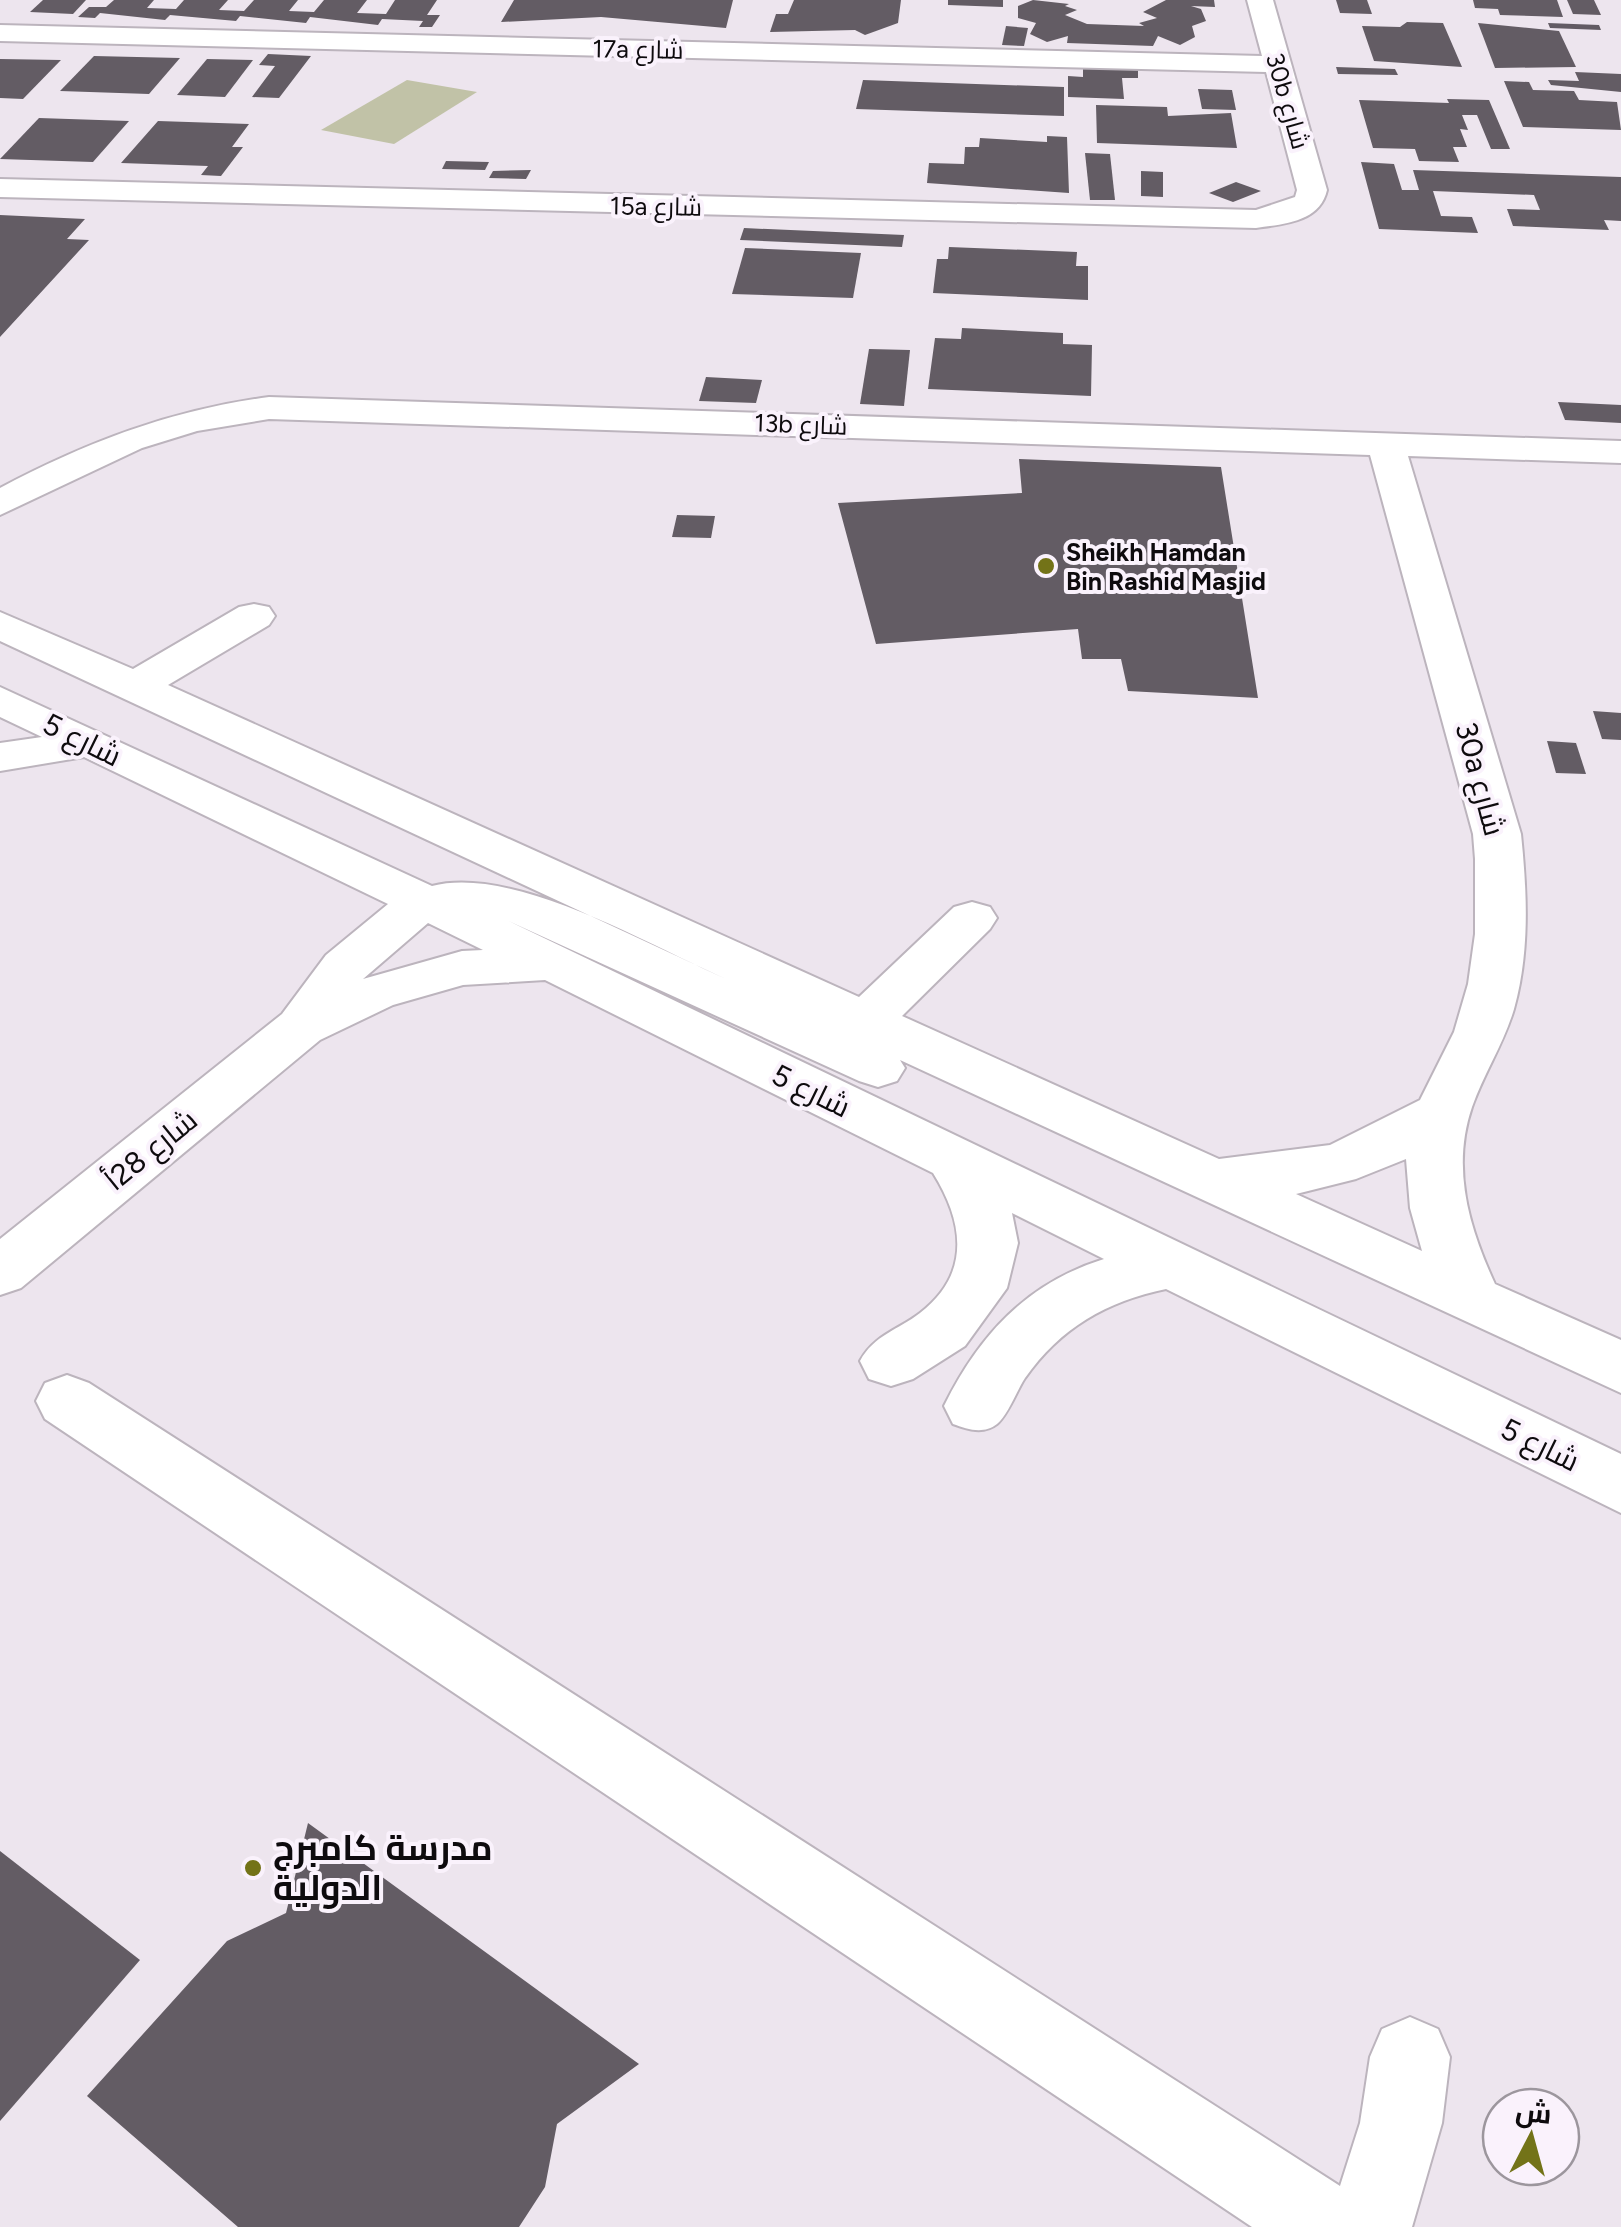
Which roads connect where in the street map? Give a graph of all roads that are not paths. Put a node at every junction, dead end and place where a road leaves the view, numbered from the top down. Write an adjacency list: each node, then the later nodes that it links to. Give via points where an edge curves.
1 (1260, 0): 3 (street, 30b شارع)
2 (0, 33): 3 (street, 17a شارع)
3 (1277, 64): 5 (street, 30b شارع, via 1310,175)
4 (0, 188): 5 (street, 15a شارع, via 1204,220 1256,220)
5 (1309, 202)
6 (1386, 444): 7 (street, 13b شارع); 8 (street, 13b شارع, via 269,408 159,426); 20 (street, 30a شارع, via 1493,820 1504,898 1499,963 1481,1031)
7 (1621, 452)
8 (0, 503)
9 (254, 616): 11 (street)
10 (0, 624): 11 (street)
11 (136, 686): 18 (street)
12 (0, 700): 13 (street, شارع 5)
13 (88, 743): 14 (street); 15 (street, شارع 5)
14 (0, 757)
15 (428, 902): 17 (street, شارع 5); 19 (street, شارع 28أ, via 346,965); 21 (street, via 504,901 981,1113)
16 (972, 918): 18 (street)
17 (553, 962): 19 (street, شارع 28أ, via 462,968 375,993); 22 (street, شارع 5)
18 (866, 1022): 21 (street)
19 (301, 1027): 25 (street, شارع 28أ)
20 (1442, 1113): 23 (street, via 1351,1162 1284,1177); 26 (street, 30a شارع, via 1434,1192 1446,1244)
21 (1075, 1116): 23 (street)
22 (954, 1162): 24 (street, شارع 5); 27 (street, via 981,1199 990,1243 977,1288 944,1329)
23 (1211, 1180): 26 (street)
24 (1167, 1266): 30 (street, via 1118,1273 1058,1305 998,1363); 31 (street, شارع 5)
25 (0, 1272)
26 (1474, 1302): 28 (street)
27 (891, 1361)
28 (1621, 1368)
29 (66, 1400): 33 (street)
30 (974, 1406)
31 (1621, 1485)
32 (1410, 2058): 34 (street, via 1402,2123)
33 (1326, 2227)
34 (1370, 2227)

